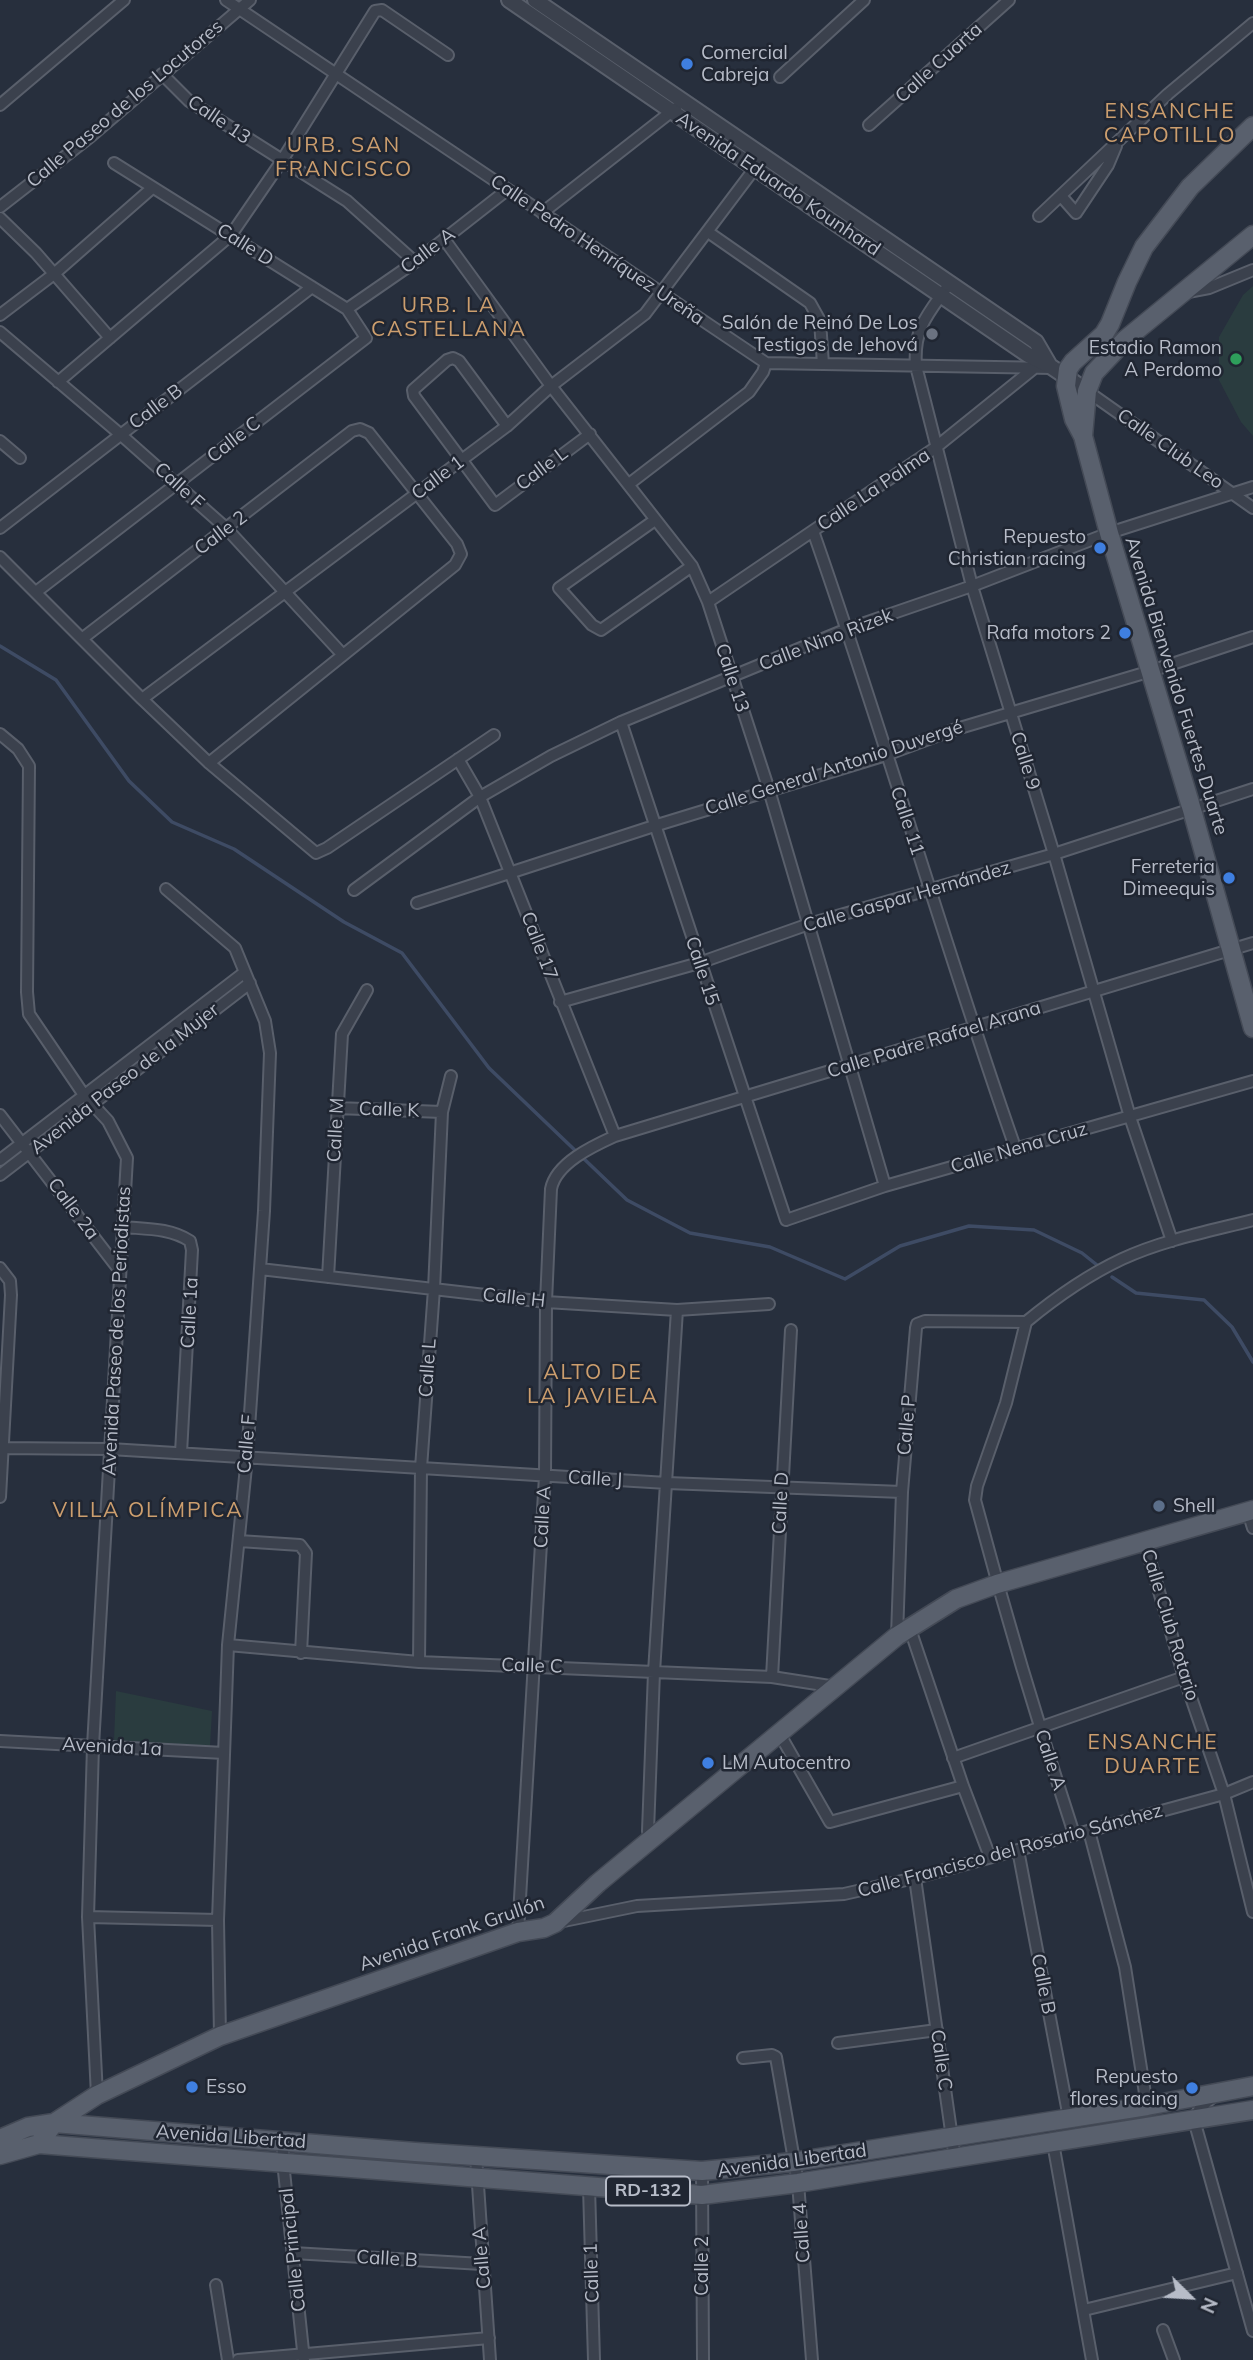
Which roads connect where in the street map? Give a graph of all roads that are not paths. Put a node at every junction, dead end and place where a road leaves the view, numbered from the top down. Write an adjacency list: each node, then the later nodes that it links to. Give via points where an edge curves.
1 (124, 0): 15 (street)
2 (226, 0): 8 (street, Calle Pedro Henríquez Ureña)
3 (250, 0): 8 (street, Calle Paseo de los Locutores)
4 (509, 0): 16 (street, Avenida Eduardo Kounhard)
5 (535, 0): 14 (street, Avenida Eduardo Kounhard)
6 (864, 0): 13 (street)
7 (1009, 0): 17 (street, Calle Cuarta)
8 (239, 9): 11 (street, Calle Paseo de los Locutores); 12 (street, Calle Pedro Henríquez Ureña)
9 (1253, 23): 19 (street)
10 (448, 55): 12 (street, via 378,9)
11 (162, 74): 20 (street, Calle 13, via 189,102); 26 (street, Calle Paseo de los Locutores)
12 (334, 74): 20 (street); 24 (street, Calle Pedro Henríquez Ureña)
13 (779, 77)
14 (684, 102): 16 (street); 21 (street, Avenida Eduardo Kounhard)
15 (0, 103)
16 (671, 111): 21 (street, Avenida Eduardo Kounhard); 27 (street)
17 (869, 125)
18 (1253, 126): 44 (main road, via 1190,187 1144,247)
19 (1119, 141): 25 (street); 25 (street, via 1076,213)
20 (281, 162): 31 (street); 34 (street, Calle 13, via 347,201)
21 (759, 162): 30 (street, Calle 1); 38 (street, Avenida Eduardo Kounhard); 41 (street, Avenida Eduardo Kounhard)
22 (114, 163): 23 (street, Calle D)
23 (152, 189): 31 (street, Calle D); 36 (street)
24 (507, 190): 27 (street, Calle Pedro Henríquez Ureña); 33 (street, Calle A)
25 (1061, 196): 28 (street)
26 (0, 207)
27 (542, 212): 40 (street, Calle Pedro Henríquez Ureña)
28 (1040, 216)
29 (0, 218): 36 (street)
30 (708, 232): 40 (street, Calle 1); 50 (street, via 810,303 820,321)
31 (231, 235): 39 (street, Calle D); 46 (street)
32 (1253, 235): 37 (main road)
33 (444, 239): 34 (street, Calle A); 55 (street, Calle 13)
34 (415, 262): 42 (street, Calle A)
35 (1253, 270): 37 (street)
36 (54, 274): 43 (street); 46 (street)
37 (1206, 282): 48 (main road, via 1182,293)
38 (950, 283): 41 (street, Calle 9); 53 (street, Avenida Eduardo Kounhard, via 1036,342)
39 (312, 287): 42 (street, Calle D); 58 (street, Calle B)
40 (662, 293): 49 (street, Calle Pedro Henríquez Ureña); 55 (street, Calle 1, via 645,314)
41 (941, 296): 51 (street, Calle 9, via 919,328); 53 (street, Avenida Eduardo Kounhard)
42 (347, 309): 47 (street, Calle D)
43 (0, 315)
44 (1110, 324): 48 (main road); 53 (main road, via 1073,362)
45 (0, 332): 54 (street, Calle F)
46 (110, 338): 54 (street)
47 (366, 338): 65 (street, Calle C)
48 (1126, 339): 56 (main road, via 1094,373)
49 (766, 363): 50 (street); 66 (street, via 749,392)
50 (823, 364): 51 (street)
51 (916, 366): 52 (street); 62 (street, Calle 9)
52 (1033, 369): 53 (street); 62 (street, Calle La Palma)
53 (1056, 370): 56 (street, Avenida Eduardo Kounhard); 60 (main road, Avenida Bienvenido Fuertes Duarte)
54 (58, 382): 58 (street, Calle F)
55 (551, 386): 57 (street, Calle 1); 59 (street, Calle 13)
56 (1087, 391): 60 (main road, Avenida Bienvenido Fuertes Duarte); 69 (street, Calle Club Leo)
57 (507, 426): 64 (street, Calle 1); 64 (street, via 459,361 447,360 413,390)
58 (120, 434): 65 (street, Calle F); 72 (street, Calle B)
59 (590, 434): 64 (street, Calle L, via 495,505); 66 (street, Calle 13)
60 (1083, 436): 75 (main road, Avenida Bienvenido Fuertes Duarte)
61 (0, 441): 63 (street)
62 (935, 448): 74 (street, Calle La Palma); 78 (street, Calle 9)
63 (20, 458)
64 (461, 461): 68 (street, Calle 1)
65 (177, 484): 73 (street, Calle F); 79 (street, Calle C)
66 (629, 484): 71 (street, Calle 13)
67 (1253, 488): 69 (street, Calle Nino Rizek)
68 (415, 494): 73 (street, Calle 2, via 369,433 360,429); 80 (street, Calle 1); 85 (street, via 461,554 455,565)
69 (1233, 494): 70 (street, Calle Club Leo); 75 (street, Calle Nino Rizek)
70 (1253, 508)
71 (655, 520): 77 (street, Calle 13); 77 (street, via 559,588 601,630)
72 (0, 528)
73 (226, 528): 80 (street, Calle F); 84 (street, Calle 2)
74 (813, 531): 81 (street, Calle La Palma); 82 (street, Calle 11)
75 (1108, 533): 78 (street, Calle Nino Rizek); 86 (main road, Avenida Bienvenido Fuertes Duarte)
76 (0, 557): 79 (street)
77 (691, 566): 81 (street, Calle 13)
78 (972, 586): 82 (street, Calle Nino Rizek); 89 (street, Calle 9)
79 (36, 592): 84 (street)
80 (285, 592): 85 (street, Calle F); 88 (street, Calle 1)
81 (708, 602): 87 (street, Calle 13)
82 (847, 629): 87 (street, Calle Nino Rizek); 93 (street, Calle 11)
83 (1253, 637): 86 (street, Calle General Antonio Duvergé)
84 (83, 638): 88 (street)
85 (343, 655): 95 (street)
86 (1151, 671): 89 (street, Calle General Antonio Duvergé); 99 (main road, Avenida Bienvenido Fuertes Duarte)
87 (731, 677): 90 (street, Calle Nino Rizek); 97 (street, Calle 13)
88 (142, 699): 95 (street)
89 (1011, 713): 93 (street, Calle General Antonio Duvergé); 101 (street, Calle 9)
90 (621, 722): 98 (street, Calle Nino Rizek); 100 (street, Calle 15)
91 (0, 734): 121 (street, Avenida Paseo de los Periodistas, via 29,766 29,1014)
92 (494, 736): 94 (street)
93 (886, 755): 97 (street, Calle General Antonio Duvergé); 105 (street, Calle 11)
94 (458, 759): 95 (street, via 316,853); 98 (street, Calle 17)
95 (208, 763)
96 (1253, 789): 99 (street, Calle Gaspar Hernández)
97 (769, 790): 100 (street, Calle General Antonio Duvergé); 107 (street, Calle 13)
98 (480, 797): 102 (street, Calle 17); 104 (street, Calle Nino Rizek)
99 (1192, 810): 101 (street, Calle Gaspar Hernández); 109 (main road, Avenida Bienvenido Fuertes Duarte)
100 (654, 826): 102 (street, Calle General Antonio Duvergé); 110 (street, Calle 15)
101 (1054, 854): 105 (street, Calle Gaspar Hernández); 114 (street, Calle 9)
102 (511, 873): 106 (street, Calle General Antonio Duvergé); 115 (street, Calle 17)
103 (166, 889): 111 (street, Calle F, via 235,947)
104 (354, 890)
105 (930, 890): 107 (street, Calle Gaspar Hernández); 117 (street, Calle 11)
106 (416, 903)
107 (810, 924): 110 (street, Calle Gaspar Hernández); 118 (street, Calle 13)
108 (1253, 943): 109 (street, Calle Padre Rafael Arana)
109 (1230, 950): 114 (street, Calle Padre Rafael Arana); 116 (main road, Avenida Bienvenido Fuertes Duarte)
110 (699, 963): 115 (street, Calle Gaspar Hernández); 122 (street, Calle 15)
111 (245, 972): 112 (street, Calle F); 121 (street, Avenida Paseo de la Mujer)
112 (250, 984): 123 (street, Avenida Paseo de la Mujer); 139 (street, Calle F, via 265,1021 270,1053)
113 (367, 989): 124 (street, Calle M, via 342,1034)
114 (1093, 993): 117 (street, Calle Padre Rafael Arana); 127 (street, Calle 9)
115 (561, 1002): 128 (street, Calle 17)
116 (1253, 1028)
117 (974, 1029): 118 (street, Calle Padre Rafael Arana); 130 (street, Calle 11)
118 (849, 1065): 122 (street, Calle Padre Rafael Arana); 133 (street, Calle 13)
119 (451, 1076): 125 (street, Calle L)
120 (1253, 1081): 127 (street, Calle Nena Cruz)
121 (84, 1095): 123 (street, Avenida Paseo de los Periodistas); 129 (street, Avenida Paseo de la Mujer)
122 (744, 1098): 128 (street, Calle Padre Rafael Arana); 134 (street, Calle 15)
123 (92, 1104): 129 (street, Avenida Paseo de la Mujer); 136 (street, Avenida Paseo de los Periodistas, via 108,1121 127,1157)
124 (337, 1108): 125 (street, Calle K); 141 (street, Calle M)
125 (442, 1112): 142 (street, Calle L)
126 (0, 1115): 129 (street, Calle 2a)
127 (1130, 1116): 130 (street, Calle Nena Cruz); 137 (street, Calle 9)
128 (615, 1136): 143 (street, Calle A, via 585,1150 554,1177)
129 (26, 1148): 131 (street, Avenida Paseo de la Mujer); 132 (street, Avenida Paseo de la Mujer); 140 (street, Calle 2a)
130 (1016, 1150): 133 (street, Calle Nena Cruz)
131 (0, 1160)
132 (0, 1175)
133 (885, 1186): 134 (street, Calle Nena Cruz)
134 (786, 1220)
135 (1253, 1220): 137 (street)
136 (124, 1227): 140 (street, Avenida Paseo de los Periodistas); 150 (street, Calle 1a, via 164,1231 190,1241)
137 (1172, 1241): 146 (street, via 1124,1258)
138 (0, 1268): 148 (street, via 10,1281 11,1295)
139 (260, 1269): 141 (street, Calle H); 151 (street, Calle F)
140 (120, 1271): 149 (street, Avenida Paseo de los Periodistas)
141 (328, 1277): 142 (street, Calle H)
142 (434, 1289): 143 (street, Calle H); 152 (street, Calle L)
143 (546, 1302): 145 (street, Calle H); 153 (street, Calle A)
144 (769, 1304): 145 (street, Calle H)
145 (677, 1310): 154 (street)
146 (1026, 1322): 156 (street, Calle P, via 917,1324); 161 (street, Calle A, via 1006,1403 975,1494)
147 (791, 1330): 155 (street, Calle D)
148 (1, 1448): 149 (street, Calle J); 157 (street)
149 (110, 1449): 150 (street, Calle J); 174 (street, Avenida Paseo de los Periodistas)
150 (181, 1453): 151 (street, Calle J)
151 (247, 1457): 152 (street, Calle J); 160 (street, Calle F)
152 (421, 1468): 153 (street, Calle J); 165 (street, Calle L)
153 (545, 1476): 154 (street, Calle J); 166 (street, Calle A)
154 (667, 1483): 155 (street, Calle J); 167 (street)
155 (782, 1487): 156 (street, Calle J); 168 (street, Calle D)
156 (902, 1492): 162 (street, Calle P)
157 (0, 1497)
158 (1251, 1517): 159 (main road, Avenida Frank Grullón)
159 (1144, 1540): 161 (main road, Avenida Frank Grullón); 169 (street, Calle Club Rotario)
160 (239, 1541): 163 (street, Calle F); 164 (street, via 304,1548)
161 (997, 1584): 162 (main road, Avenida Frank Grullón, via 956,1599); 171 (street, Calle A)
162 (903, 1632): 170 (main road, Avenida Frank Grullón); 176 (street)
163 (229, 1645): 164 (street, Calle C); 175 (street, Calle F)
164 (301, 1653): 165 (street, Calle C)
165 (419, 1662): 166 (street, Calle C)
166 (534, 1666): 167 (street, Calle C); 191 (street, Calle A)
167 (654, 1672): 168 (street, Calle C); 182 (street)
168 (772, 1677): 170 (street, Calle C)
169 (1184, 1677): 171 (street); 179 (street, Calle Club Rotario)
170 (836, 1687): 172 (main road, Avenida Frank Grullón)
171 (1040, 1728): 176 (street); 181 (street, Calle A)
172 (779, 1733): 178 (street, via 830,1822); 182 (main road, Avenida Frank Grullón)
173 (0, 1741): 174 (street, Avenida 1a)
174 (93, 1746): 175 (street, Avenida 1a); 188 (street, Avenida Paseo de los Periodistas)
175 (224, 1753): 189 (street, Calle F)
176 (953, 1758): 178 (street)
177 (1253, 1782): 179 (street, Calle Francisco del Rosario Sánchez)
178 (962, 1786): 184 (street)
179 (1224, 1794): 180 (street, Calle Francisco del Rosario Sánchez); 186 (street, Calle Club Rotario)
180 (1089, 1831): 181 (street, Calle Francisco del Rosario Sánchez); 199 (street, via 1125,1967)
181 (1074, 1835): 183 (street, Calle Francisco del Rosario Sánchez)
182 (651, 1840): 190 (main road, Avenida Frank Grullón)
183 (1018, 1850): 184 (street, Calle Francisco del Rosario Sánchez); 201 (street, Calle B)
184 (990, 1857): 185 (street, Calle Francisco del Rosario Sánchez)
185 (915, 1878): 190 (street, Calle Francisco del Rosario Sánchez, via 844,1894 637,1906); 192 (street, Calle C)
186 (1248, 1878): 187 (street, Calle Club Rotario)
187 (1253, 1912)
188 (88, 1917): 189 (street); 198 (street, Avenida Paseo de los Periodistas)
189 (218, 1920): 193 (street, Calle F)
190 (555, 1923): 191 (main road, Avenida Frank Grullón)
191 (518, 1932): 193 (main road, Avenida Frank Grullón)
192 (937, 2030): 194 (street); 204 (street, Calle C)
193 (220, 2036): 198 (main road, Avenida Frank Grullón)
194 (838, 2043)
195 (743, 2058): 213 (street, Calle 4, via 776,2057)
196 (1253, 2086): 197 (main road, Avenida Libertad / RD-132)
197 (1222, 2092): 199 (main road, Avenida Libertad / RD-132); 202 (street, via 1205,2103)
198 (97, 2095): 203 (main road, Avenida Frank Grullón)
199 (1147, 2106): 201 (main road, Avenida Libertad / RD-132)
200 (1253, 2110): 202 (main road, Avenida Libertad / RD-132)
201 (1069, 2118): 204 (main road, Avenida Libertad / RD-132)
202 (1194, 2120): 207 (main road, Avenida Libertad / RD-132); 222 (street)
203 (54, 2123): 205 (main road, RD-132, via 28,2127); 206 (main road, Avenida Libertad / RD-132); 208 (main road, Avenida Frank Grullón)
204 (953, 2136): 211 (street, Calle C); 213 (main road, Avenida Libertad / RD-132)
205 (0, 2139)
206 (283, 2141): 210 (main road, Avenida Libertad / RD-132); 212 (street, Calle Principal)
207 (1053, 2143): 211 (main road, Avenida Libertad / RD-132); 224 (street)
208 (39, 2144): 209 (main road, RD-132); 212 (main road, Avenida Libertad / RD-132)
209 (0, 2155)
210 (476, 2156): 214 (main road, Avenida Libertad / RD-132); 216 (street, Calle A)
211 (955, 2159): 217 (main road, Avenida Libertad / RD-132)
212 (283, 2162): 216 (main road, Avenida Libertad / RD-132); 220 (street, Calle Principal)
213 (793, 2162): 215 (main road, Avenida Libertad / RD-132); 217 (street, Calle 4)
214 (575, 2163): 215 (main road, Avenida Libertad / RD-132); 218 (street, Calle 1)
215 (702, 2171): 219 (street, Calle 2)
216 (476, 2179): 218 (main road, Avenida Libertad / RD-132); 221 (street, Calle A)
217 (799, 2183): 219 (main road, Avenida Libertad / RD-132); 234 (street, Calle 4)
218 (582, 2186): 219 (main road, Avenida Libertad / RD-132); 232 (street, Calle 1)
219 (702, 2195): 233 (street, Calle 2)
220 (293, 2253): 221 (street, Calle B); 228 (street, Calle Principal)
221 (482, 2264): 227 (street, Calle A)
222 (1237, 2273): 224 (street); 226 (street)
223 (216, 2285): 229 (street)
224 (1084, 2310): 235 (street)
225 (1163, 2330): 236 (street)
226 (1253, 2331)
227 (489, 2338): 228 (street); 231 (street, Calle A)
228 (304, 2357): 230 (street)
229 (228, 2360)
230 (238, 2360)
231 (490, 2360)
232 (594, 2360)
233 (703, 2360)
234 (812, 2360)
235 (1092, 2360)
236 (1174, 2360)

